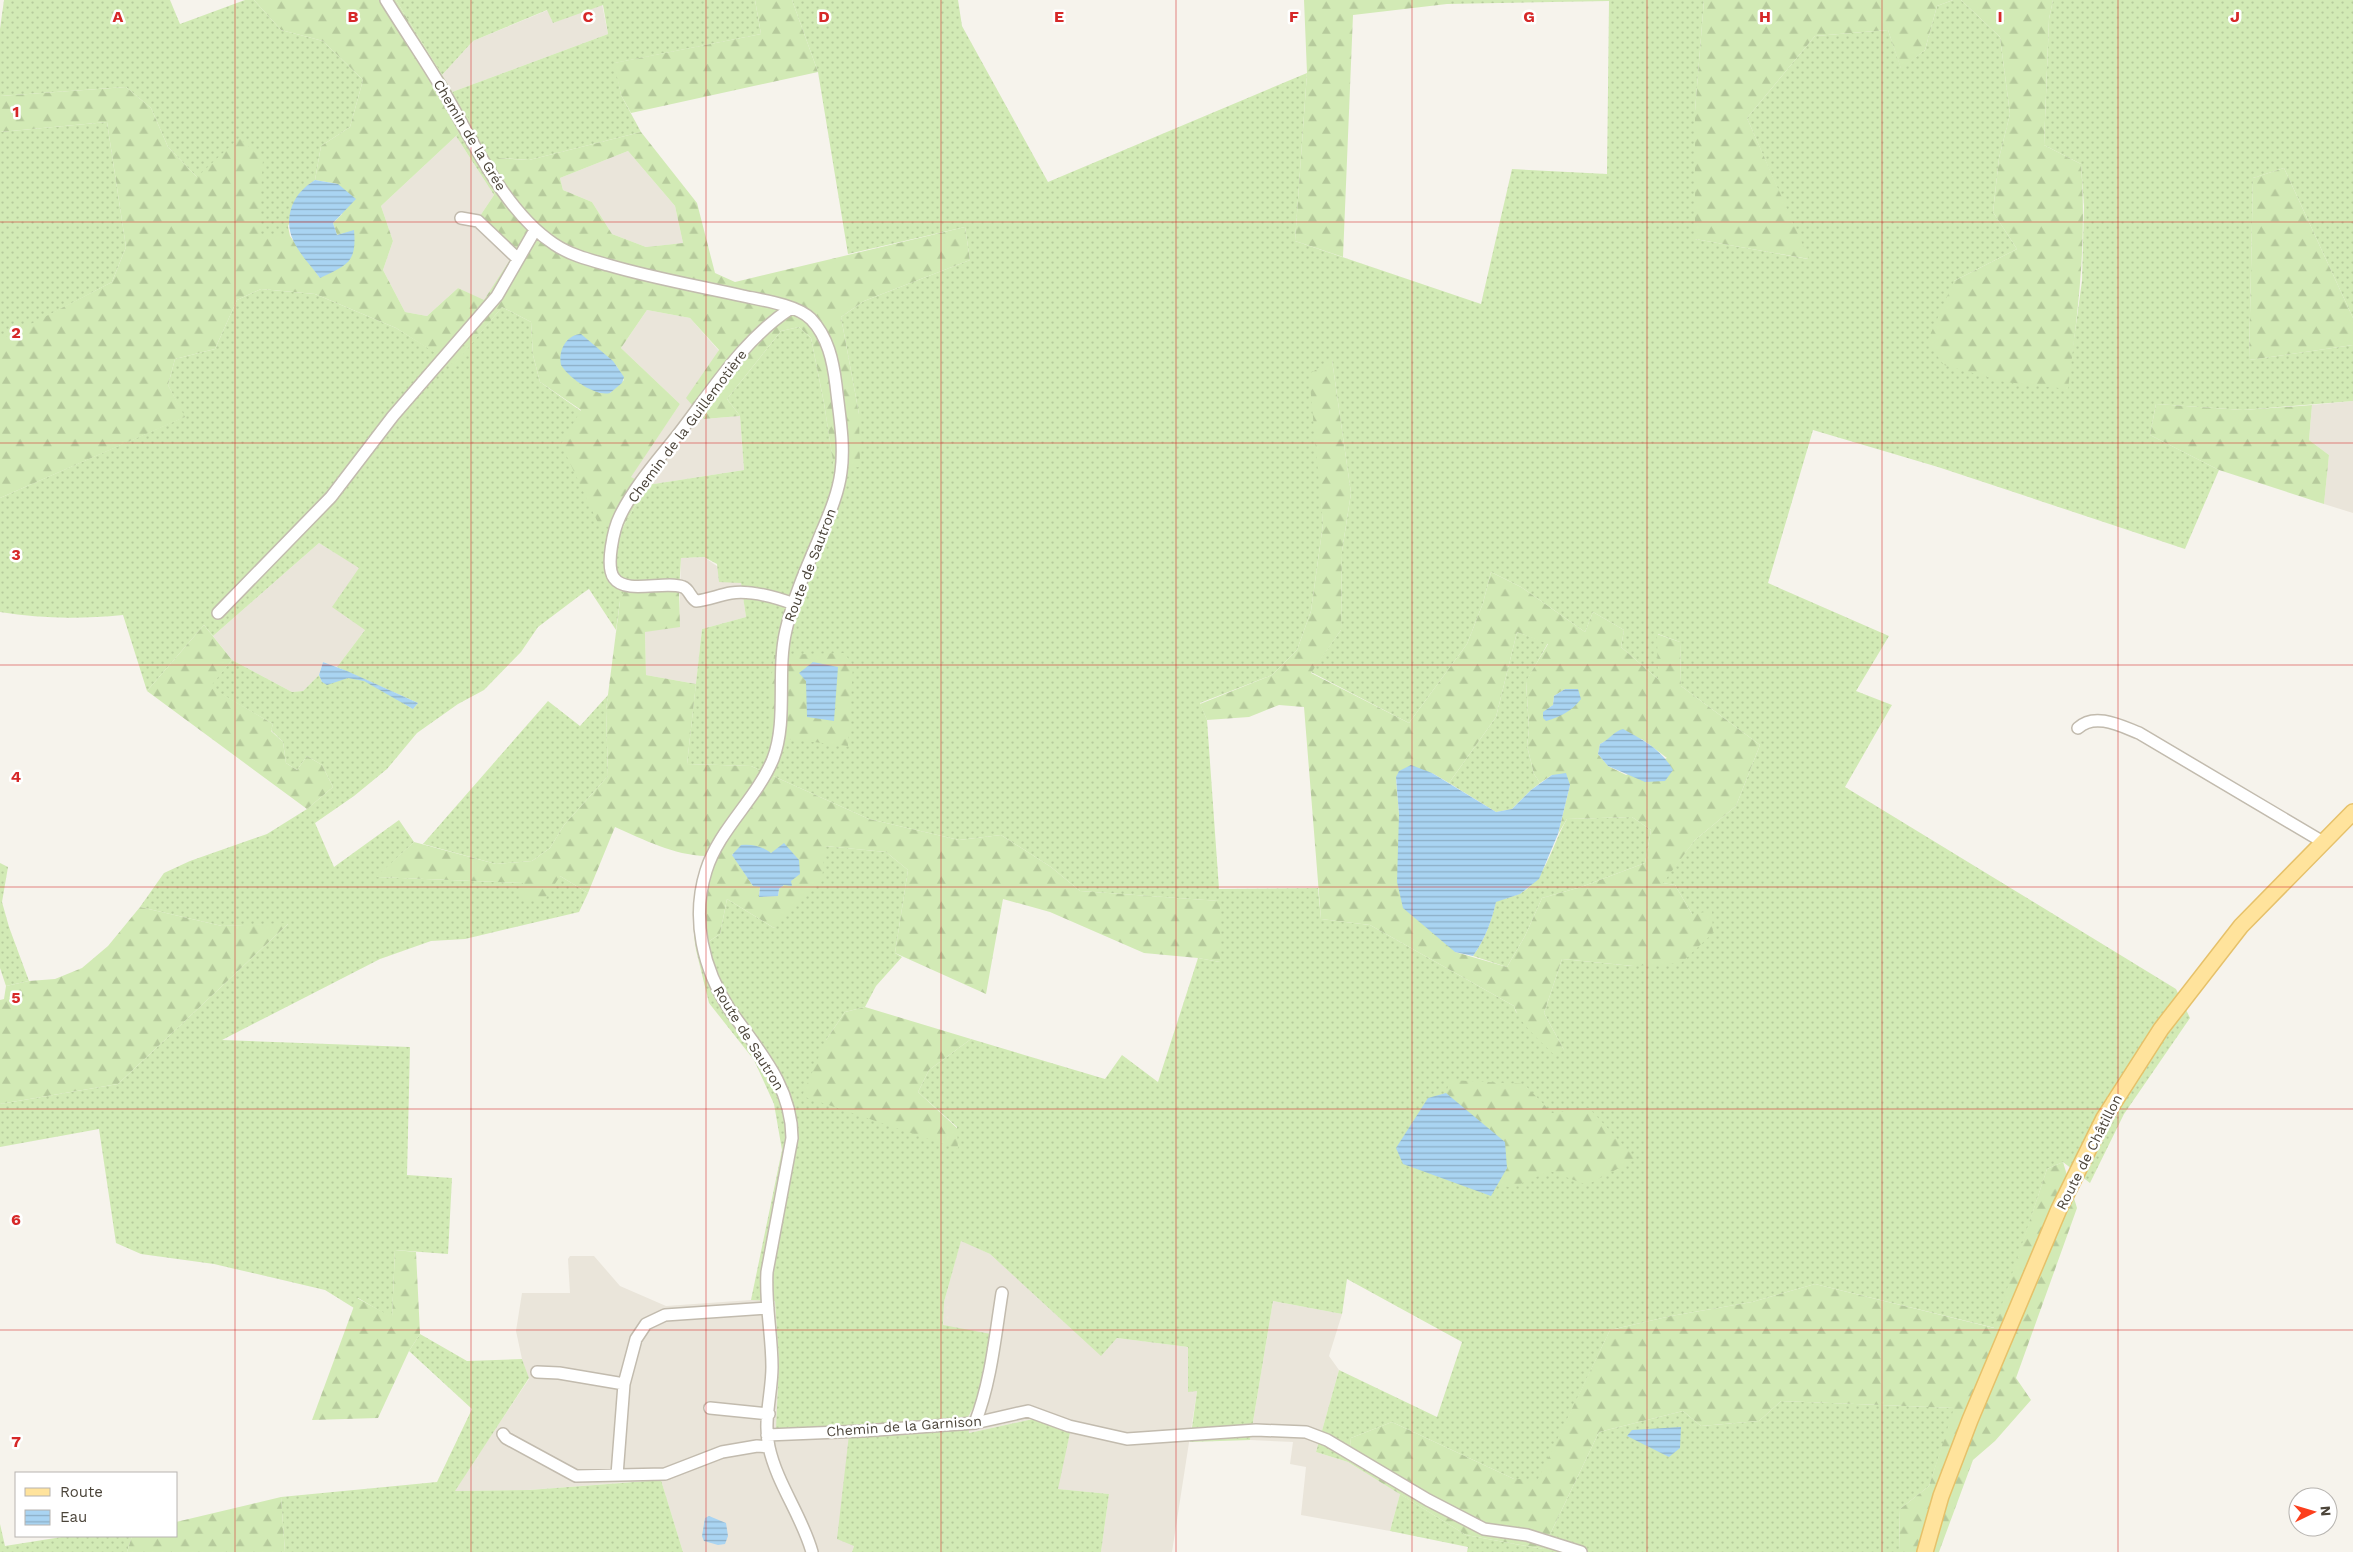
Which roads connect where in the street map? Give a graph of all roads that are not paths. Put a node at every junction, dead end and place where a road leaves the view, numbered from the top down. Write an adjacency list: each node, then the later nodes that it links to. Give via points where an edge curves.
1 (386, 0): 3 (street, Chemin de la Grée, via 444,91 488,169)
2 (461, 218): 4 (street, via 478,221)
3 (536, 230): 4 (street); 5 (street, Chemin de la Grée, via 555,245 585,258)
4 (518, 258): 8 (street, via 497,296 393,416 330,498)
5 (790, 309): 6 (street, Chemin de la Grée); 7 (street, Chemin de la Guillemotière, via 758,334 732,364 636,488 620,516 610,565 614,579 634,587 671,585 684,588 696,600 745,593 775,597)
6 (804, 313): 7 (street, Route de Sautron, via 823,334 833,366 840,424 841,473 834,501)
7 (794, 604): 13 (street, Route de Sautron, via 781,662 777,748 757,790 732,823 706,870 699,914 704,954 716,985 774,1072 792,1122 792,1138 767,1272)
8 (218, 613)
9 (2078, 728): 11 (street, via 2089,721 2107,721 2139,733)
10 (2353, 812): 11 (main road, Route de Châtillon)
11 (2323, 842): 25 (main road, Route de Châtillon, via 2241,926 2161,1029 2104,1118 2059,1208 1970,1420 1941,1496)
12 (1002, 1293): 18 (street, via 992,1359)
13 (768, 1308): 15 (street, via 657,1317 646,1324 636,1338); 17 (street, Route de Sautron, via 772,1370)
14 (538, 1372): 15 (street)
15 (624, 1384): 22 (street)
16 (710, 1408): 17 (street)
17 (769, 1414): 20 (street, Route de Sautron)
18 (975, 1423): 20 (street, Chemin de la Garnison); 24 (street, Chemin de la Garnison, via 1028,1411 1069,1426 1127,1439 1256,1430 1306,1432 1327,1440 1484,1529 1528,1536)
19 (503, 1434): 22 (street, via 576,1476)
20 (767, 1435): 21 (street, Route de Sautron)
21 (769, 1447): 22 (street, via 722,1452 665,1474); 23 (street, Route de Sautron)
22 (617, 1475)
23 (812, 1552)
24 (1581, 1552)
25 (1925, 1552)

